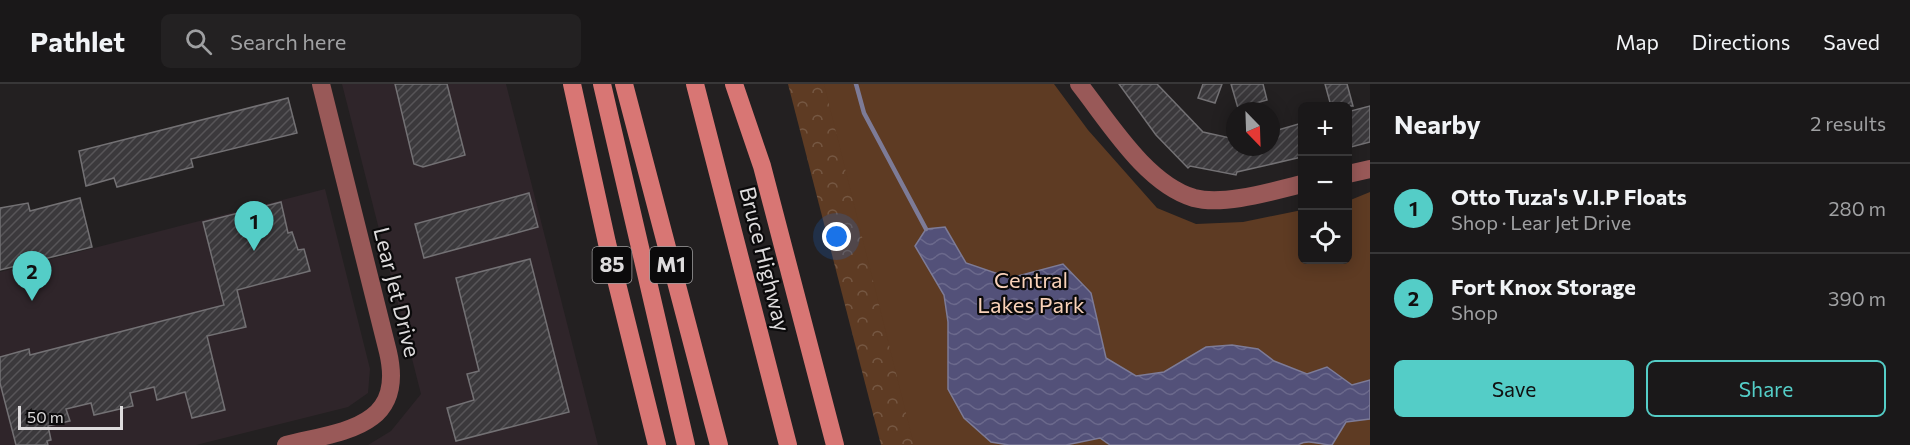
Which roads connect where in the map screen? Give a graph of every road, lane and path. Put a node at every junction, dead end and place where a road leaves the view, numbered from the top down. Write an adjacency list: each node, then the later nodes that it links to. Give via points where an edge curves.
1 (321, 84): 13 (street, Lear Jet Drive, via 393,380 386,402 368,422)
2 (572, 84): 14 (highway, 85, via 609,255)
3 (602, 84): 15 (highway)
4 (624, 84): 16 (highway, M1)
5 (695, 84): 17 (highway, Bruce Highway)
6 (734, 84): 9 (highway)
7 (745, 84): 9 (highway, via 760,141)
8 (1079, 84): 12 (street, via 1154,177 1195,198 1230,199)
9 (762, 166): 18 (highway)
10 (1370, 169): 11 (street)
11 (1352, 173)
12 (1298, 185)
13 (286, 445)
14 (657, 445)
15 (686, 445)
16 (719, 445)
17 (788, 445)
18 (835, 445)

